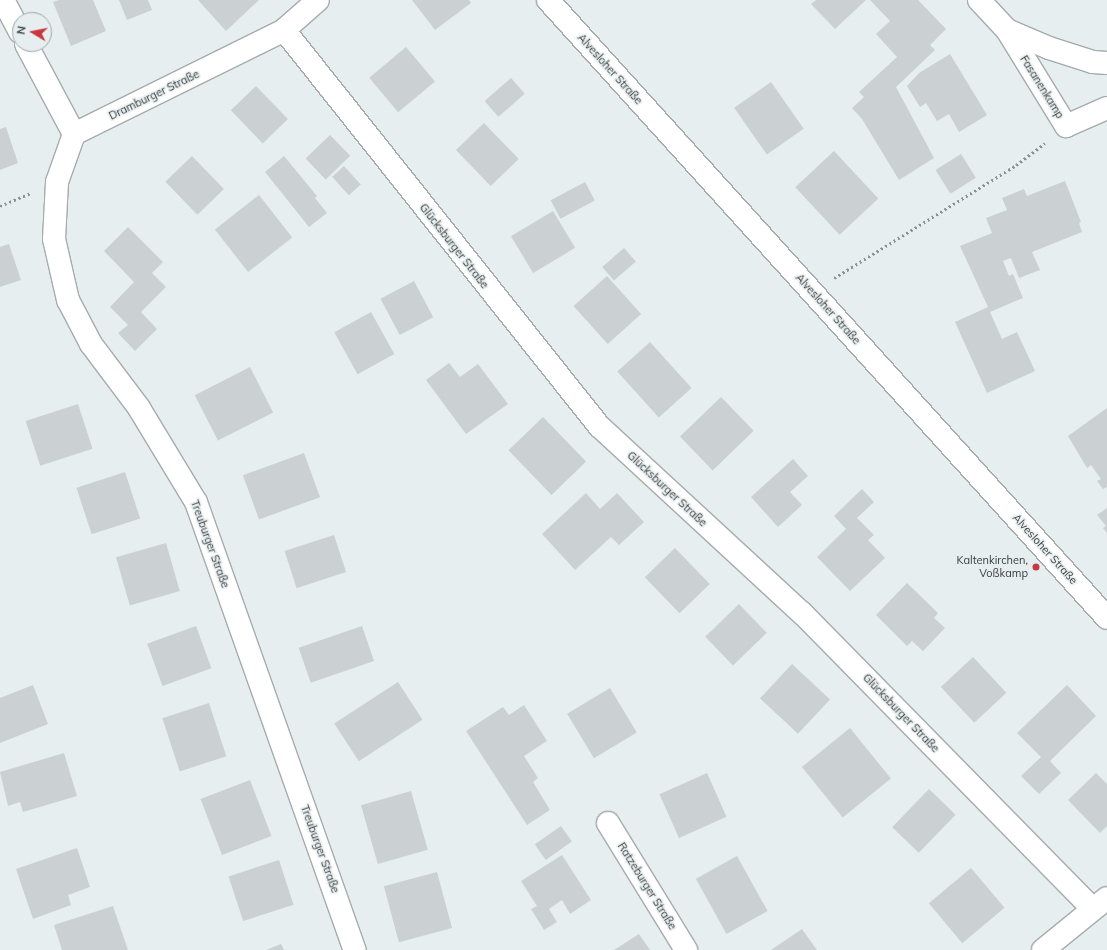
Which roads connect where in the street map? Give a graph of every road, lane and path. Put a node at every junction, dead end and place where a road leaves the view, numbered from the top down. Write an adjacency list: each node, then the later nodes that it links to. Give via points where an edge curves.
1 (3, 0): 5 (street)
2 (318, 0): 6 (street, Dramburger Straße)
3 (548, 0): 13 (street, Alvesloher Straße)
4 (979, 0): 7 (street, Fasanenkamp)
5 (12, 17)
6 (284, 30): 12 (street, Dramburger Straße); 16 (street, Glücksburger Straße, via 599,426 802,613)
7 (1007, 30): 9 (street, Fasanenkamp, via 1049,48 1093,62); 11 (street, Fasanenkamp)
8 (30, 52): 12 (street)
9 (1107, 63)
10 (1107, 108): 11 (street, Fasanenkamp)
11 (1066, 126): 13 (path, via 1016,165)
12 (74, 134): 17 (street, Treuburger Straße, via 56,182 54,239 68,300 90,344 140,408 196,502)
13 (812, 292): 14 (street, Alvesloher Straße)
14 (1107, 618)
15 (608, 823): 18 (street, Ratzeburger Straße)
16 (1100, 904): 19 (street)
17 (355, 950)
18 (686, 950)
19 (1043, 950)

